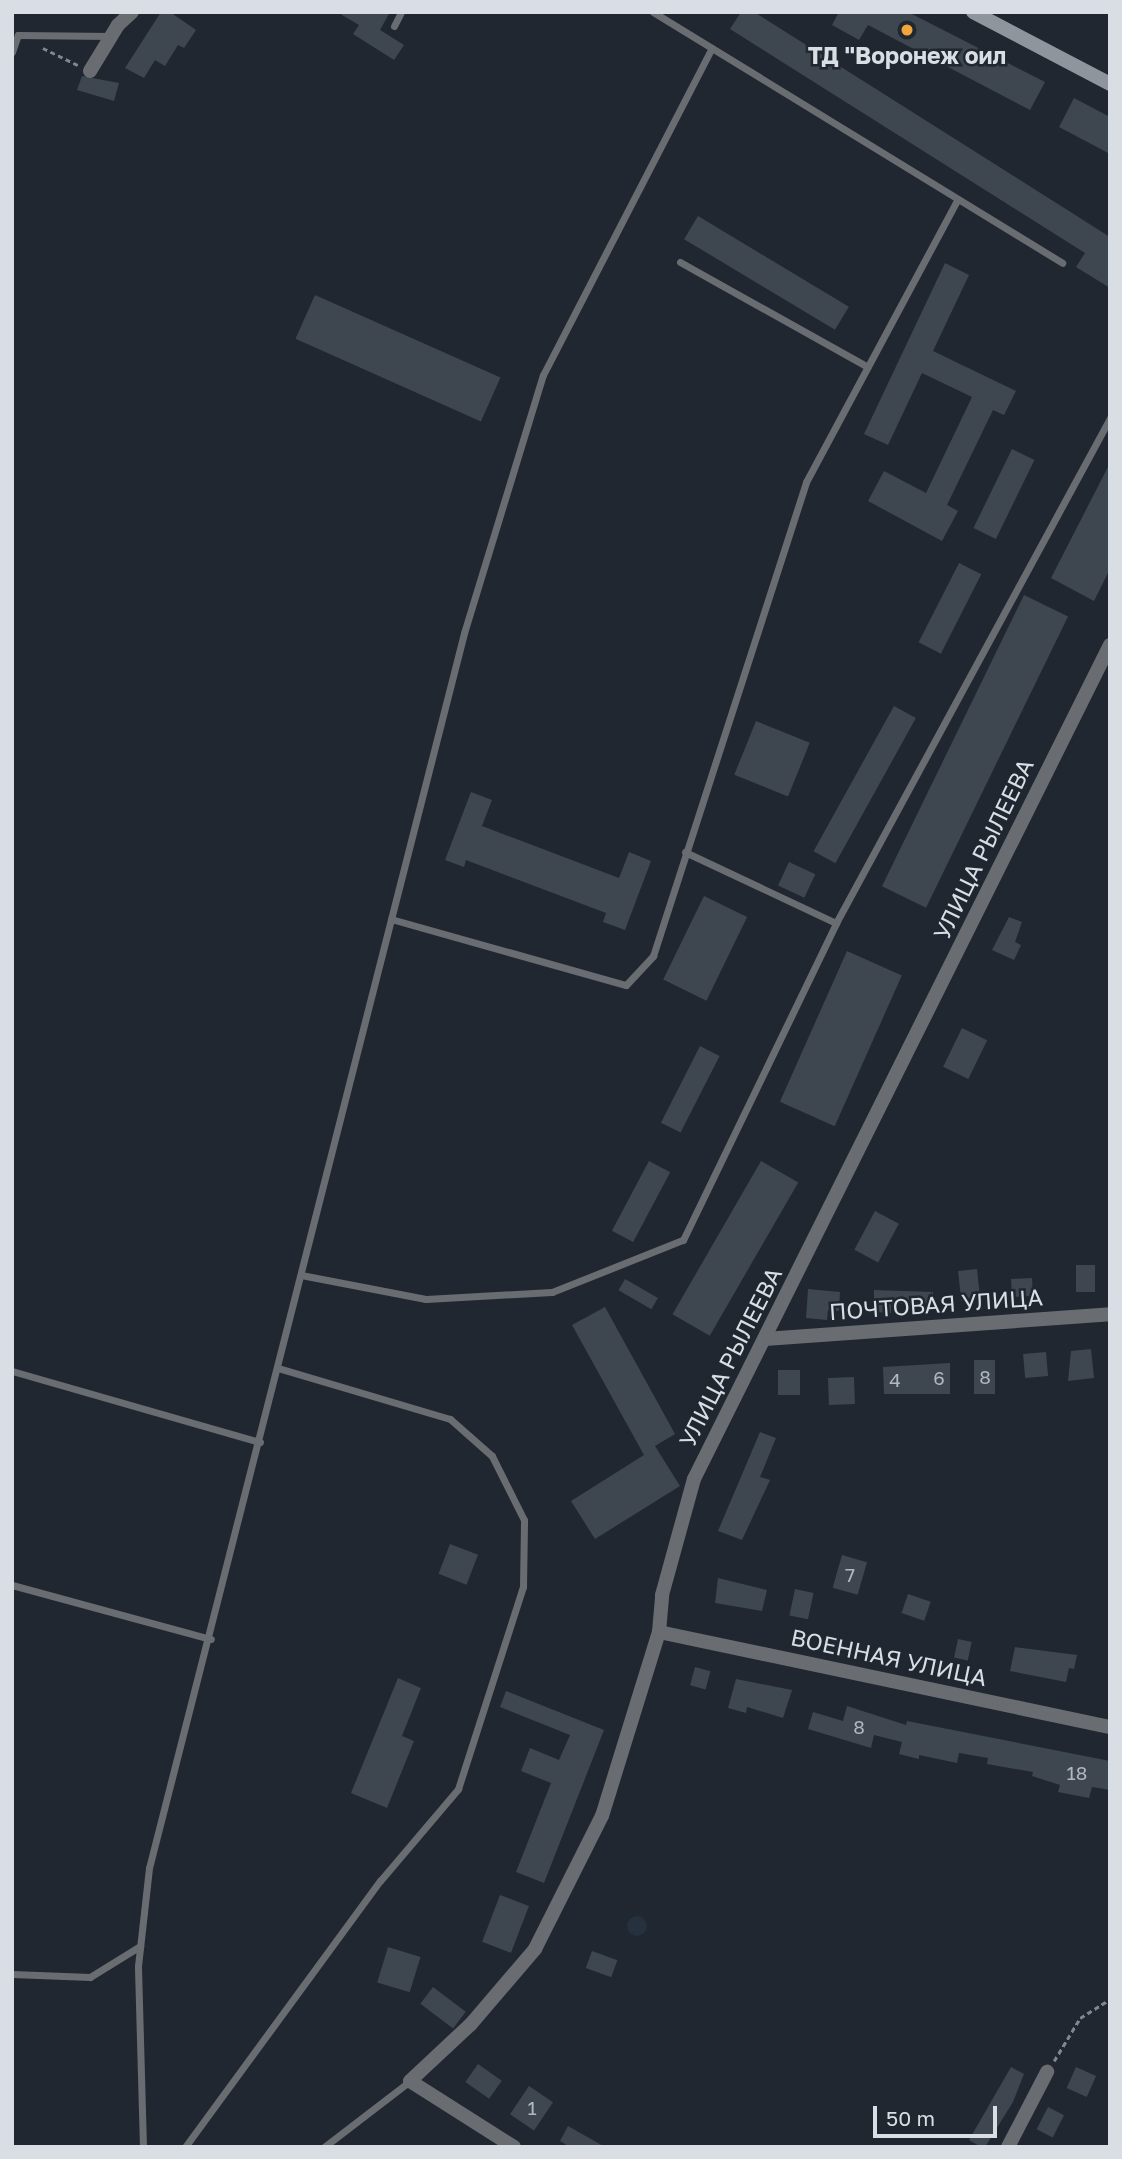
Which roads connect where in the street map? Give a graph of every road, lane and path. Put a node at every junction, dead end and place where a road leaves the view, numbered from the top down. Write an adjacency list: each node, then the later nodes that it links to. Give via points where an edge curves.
1 (401, 12): 5 (lane)
2 (653, 12): 8 (lane)
3 (973, 12): 11 (main road)
4 (125, 15): 6 (street)
5 (394, 26)
6 (111, 36): 9 (lane, via 18,35); 10 (street)
7 (42, 47): 10 (path)
8 (712, 48): 12 (lane); 19 (lane, via 543,375 464,633)
9 (12, 52)
10 (90, 71)
11 (1110, 83)
12 (958, 200): 14 (lane); 15 (lane)
13 (680, 262): 15 (lane)
14 (1062, 263)
15 (868, 367): 18 (lane, via 806,482)
16 (1110, 418): 20 (lane)
17 (1110, 645): 23 (street, УЛИЦА РЫЛЕЕВА)
18 (685, 852): 19 (lane, via 653,956 626,985); 20 (lane)
19 (391, 919): 21 (lane)
20 (836, 923): 21 (lane, via 683,1240 552,1292 426,1299)
21 (301, 1275): 24 (lane)
22 (1110, 1314): 23 (street, ПОЧТОВАЯ УЛИЦА)
23 (765, 1339): 28 (street, УЛИЦА РЫЛЕЕВА, via 694,1479 663,1595)
24 (278, 1368): 26 (lane); 37 (lane, via 450,1419 492,1456 524,1520 523,1587 458,1789 380,1881)
25 (12, 1371): 26 (lane)
26 (260, 1442): 29 (lane)
27 (12, 1585): 29 (lane)
28 (659, 1632): 30 (street, ВОЕННАЯ УЛИЦА); 35 (street, УЛИЦА РЫЛЕЕВА, via 602,1816 535,1949 471,2024)
29 (211, 1639): 31 (lane, via 149,1868)
30 (1110, 1727)
31 (140, 1946): 32 (lane, via 90,1977); 36 (lane)
32 (12, 1975)
33 (1110, 1998): 34 (path, via 1080,2018)
34 (1047, 2073): 40 (street)
35 (410, 2081): 38 (lane); 39 (street)
36 (143, 2147)
37 (185, 2147)
38 (324, 2147)
39 (514, 2147)
40 (1008, 2147)

